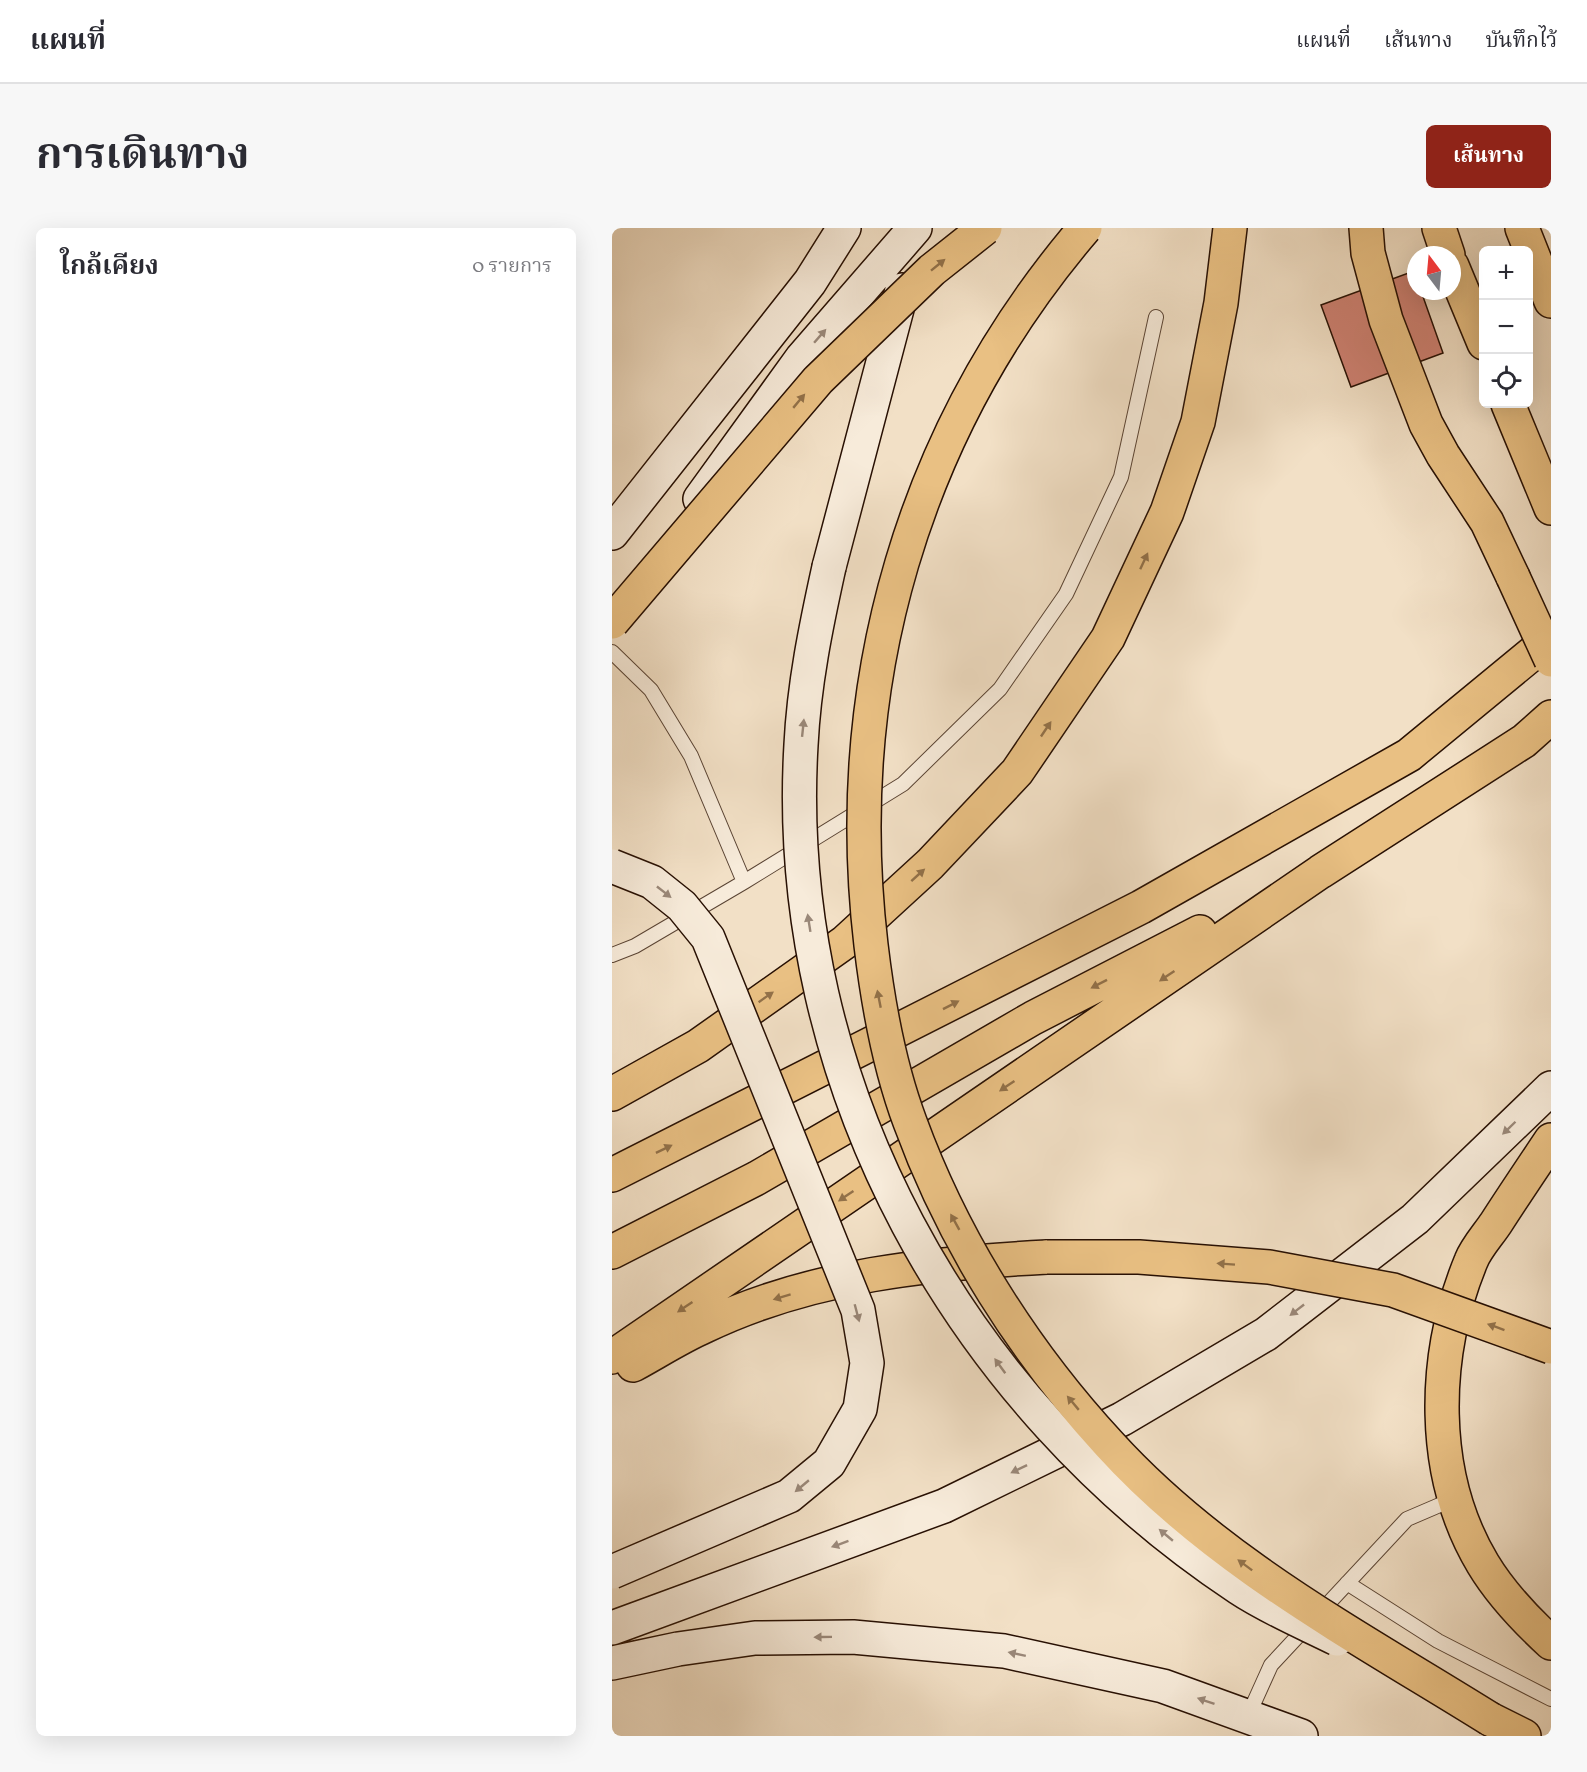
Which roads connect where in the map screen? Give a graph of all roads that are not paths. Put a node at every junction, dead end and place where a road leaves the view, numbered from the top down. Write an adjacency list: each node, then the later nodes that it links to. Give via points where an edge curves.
1 (844, 228): 18 (main road, via 810,282)
2 (917, 228): 19 (main road, one-way to 2, bridge, via 802,358); 46 (main road, one-way to 2, bridge, via 1242,1590 1176,1544 1089,1470 1024,1399 957,1308 912,1233 869,1146 843,1077 822,998 806,901 800,824 801,745 811,648 829,567)
3 (985, 228): 19 (main road, one-way to 3, bridge, via 818,380 932,270)
4 (1085, 228): 46 (main road, one-way to 4, bridge, via 1252,1570 1190,1523 1111,1447 1053,1379 991,1287 943,1198 909,1120 888,1046 863,877 871,709 889,608 912,527 936,465 988,360 1044,276)
5 (1230, 228): 28 (main road, one-way to 5, via 845,942 930,864 1017,772 1107,638 1167,512 1198,422 1221,303)
6 (1366, 228): 22 (main road, bridge, via 1368,253 1386,320 1426,424 1487,522)
7 (1439, 228): 10 (main road)
8 (1522, 228): 11 (main road)
9 (1527, 228): 11 (main road)
10 (1445, 246)
11 (1538, 269): 13 (main road)
12 (1461, 288): 15 (main road)
13 (1551, 301)
14 (1156, 317): 26 (lane, via 1121,477 1066,594 1000,689 903,784)
15 (1479, 331)
16 (1510, 408): 17 (main road)
17 (1551, 508)
18 (612, 533)
19 (612, 621)
20 (1551, 638): 33 (main road, one-way to 20, via 1141,907 1409,756)
21 (612, 652): 26 (lane, via 651,690 692,756)
22 (1551, 660)
23 (1551, 717): 25 (main road, via 1524,741)
24 (612, 866): 39 (main road, one-way to 39, bridge, via 652,882 682,906 708,938 858,1310 867,1363 860,1409 829,1463 789,1496)
25 (1320, 872): 34 (main road, one-way to 34, via 1033,1018 757,1178); 36 (main road, one-way to 36)
26 (744, 882): 27 (lane)
27 (612, 955)
28 (698, 1046): 30 (main road); 31 (main road)
29 (1551, 1088): 41 (main road, one-way to 41, via 1415,1219 1266,1334 1122,1419 944,1506)
30 (612, 1095)
31 (612, 1109)
32 (1551, 1140): 38 (main road, via 1471,1260 1448,1338 1442,1381 1442,1425)
33 (612, 1175)
34 (612, 1252)
35 (1551, 1347): 37 (main road, one-way to 37, bridge, via 1393,1290 1269,1267 1139,1257 1047,1257 915,1268 785,1296 705,1326)
36 (612, 1357)
37 (612, 1377)
38 (1456, 1498): 40 (lane, via 1407,1519); 42 (main road, via 1466,1530 1484,1565 1525,1619)
39 (612, 1572)
40 (1347, 1583): 44 (lane, via 1438,1641); 45 (lane, via 1271,1665)
41 (612, 1628)
42 (1551, 1643)
43 (612, 1664): 45 (main road, one-way to 43, via 1162,1686 1004,1651 853,1637 755,1638)
44 (1551, 1699)
45 (1248, 1716): 47 (main road)
46 (1490, 1719): 48 (main road); 49 (main road)
47 (1298, 1736)
48 (1518, 1736)
49 (1524, 1736)

